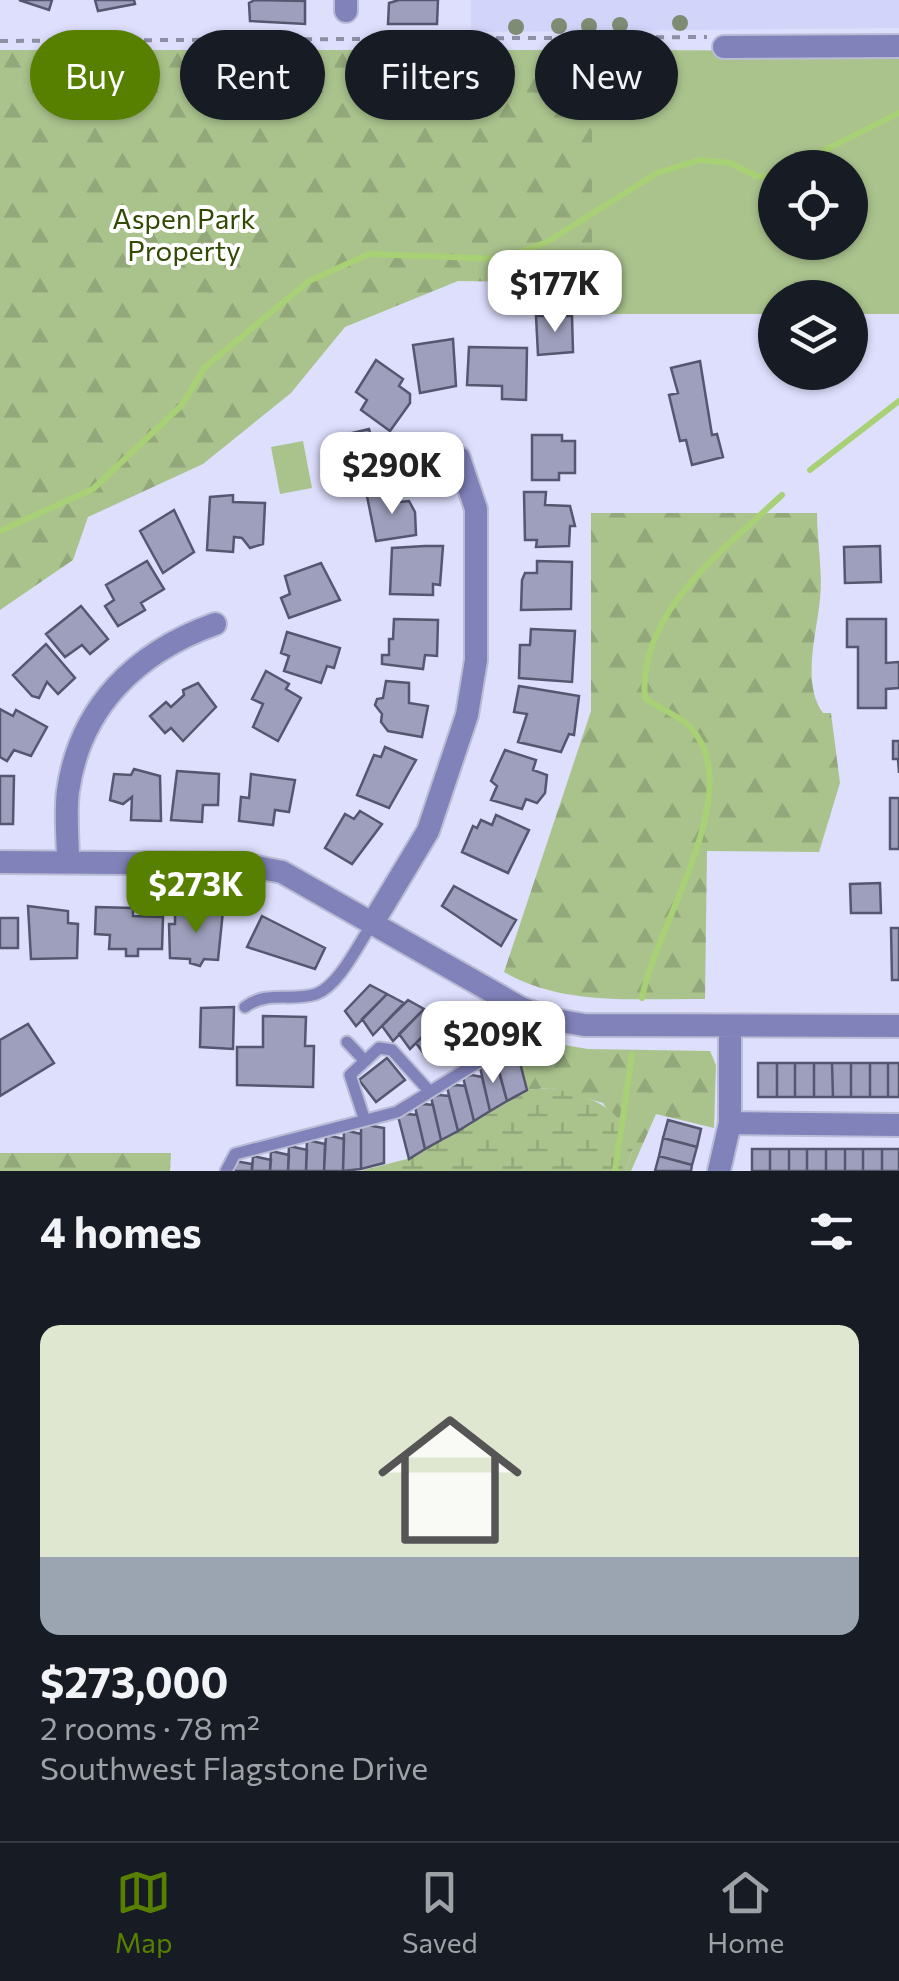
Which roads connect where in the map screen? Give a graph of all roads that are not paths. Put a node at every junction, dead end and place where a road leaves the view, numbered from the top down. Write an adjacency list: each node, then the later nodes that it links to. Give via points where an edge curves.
1 (715, 42): 2 (street)
2 (899, 46)
3 (458, 458): 7 (street, via 476,509 476,660 467,715 428,831)
4 (215, 624): 6 (street, via 172,640 128,674 97,711 78,749 68,794)
5 (0, 862): 6 (street)
6 (68, 862): 7 (street, via 282,872)
7 (372, 924): 8 (lane, via 317,994 254,1000); 9 (street)
8 (245, 1007)
9 (532, 1012): 10 (street, via 584,1025); 14 (lane, via 501,1048)
10 (730, 1026): 11 (street); 16 (street)
11 (899, 1026)
12 (346, 1042): 13 (lane)
13 (364, 1060): 14 (lane, via 379,1048 392,1050); 15 (lane, via 350,1076)
14 (430, 1092): 15 (lane, via 398,1112)
15 (364, 1118): 18 (lane, via 236,1154)
16 (730, 1123): 17 (street); 19 (street)
17 (899, 1125)
18 (226, 1171)
19 (719, 1171)

